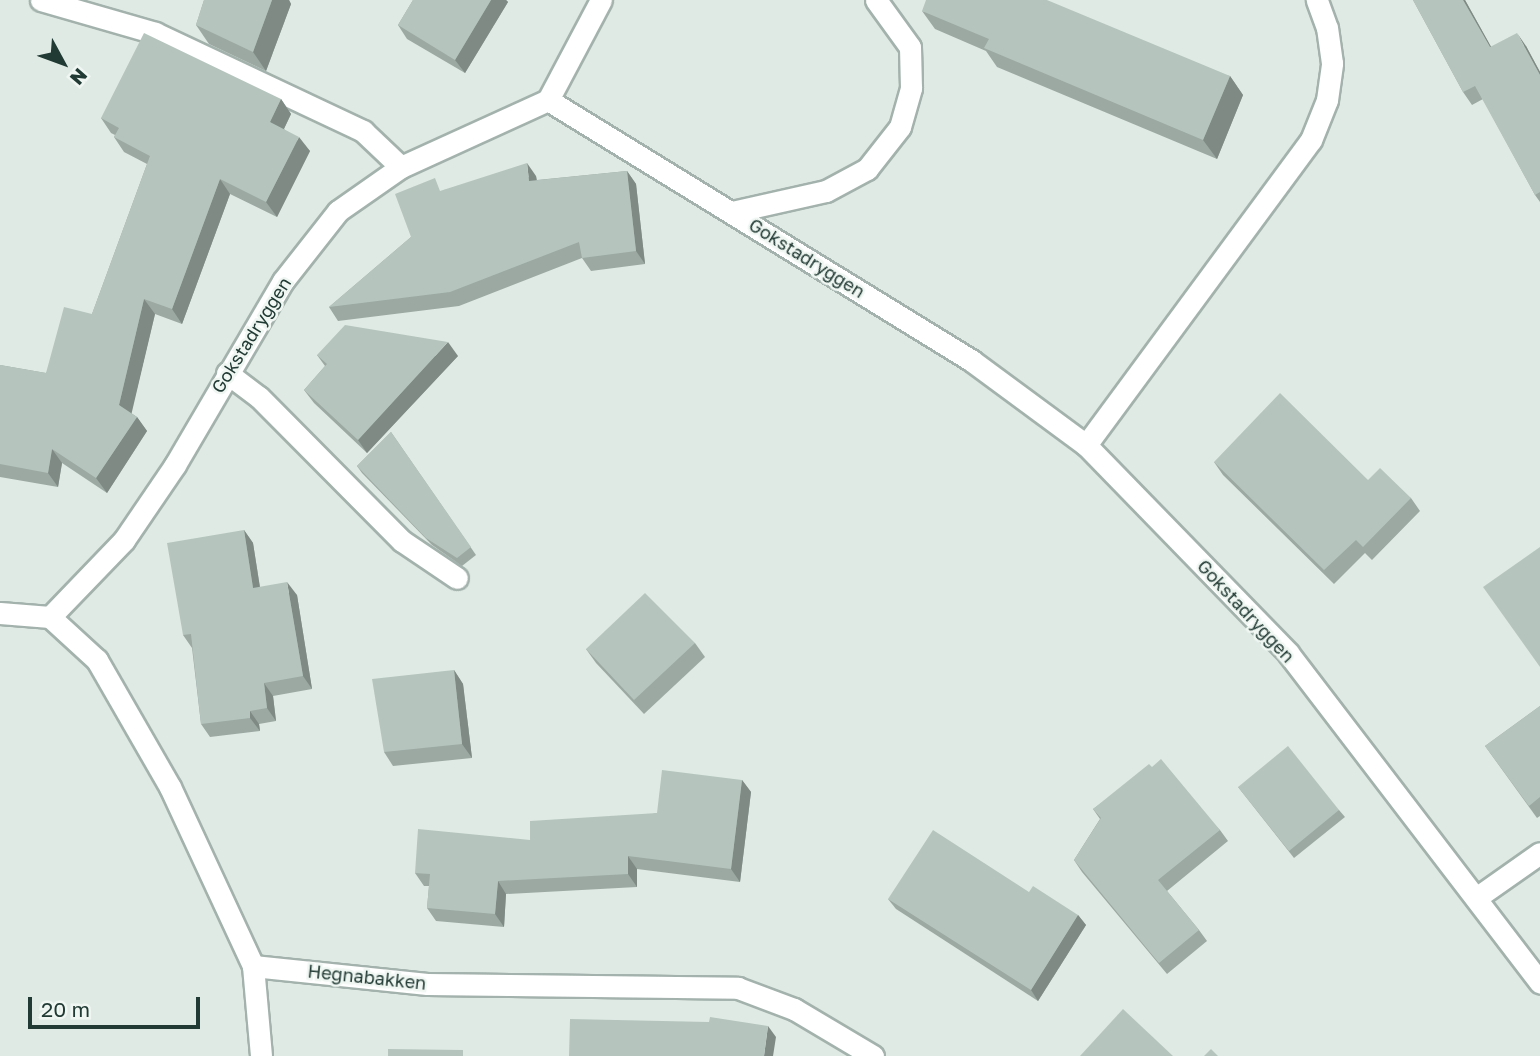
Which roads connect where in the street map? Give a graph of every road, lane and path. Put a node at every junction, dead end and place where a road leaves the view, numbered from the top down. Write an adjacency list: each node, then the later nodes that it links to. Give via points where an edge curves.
1 (41, 0): 6 (street, via 155,33 363,131)
2 (601, 0): 5 (street)
3 (876, 0): 7 (street, via 909,47 911,88 900,127 867,169 826,191)
4 (1317, 0): 9 (street, via 1332,63 1327,100 1311,140)
5 (548, 100): 6 (street, Gokstadryggen); 7 (street, Gokstadryggen)
6 (401, 167): 8 (street, Gokstadryggen, via 338,211 283,281)
7 (732, 212): 9 (street, Gokstadryggen, via 972,361)
8 (227, 373): 10 (street, via 259,397 402,541); 12 (street, Gokstadryggen, via 175,465 124,540)
9 (1086, 445): 14 (street, Gokstadryggen, via 1288,653)
10 (457, 578)
11 (0, 612): 12 (street)
12 (50, 617): 15 (street, via 97,660 170,787)
13 (1540, 853): 14 (street)
14 (1476, 898): 16 (street, Gokstadryggen)
15 (253, 966): 17 (street); 18 (street, Hegnabakken, via 427,984 738,988 794,1009)
16 (1540, 983)
17 (261, 1056)
18 (873, 1056)

